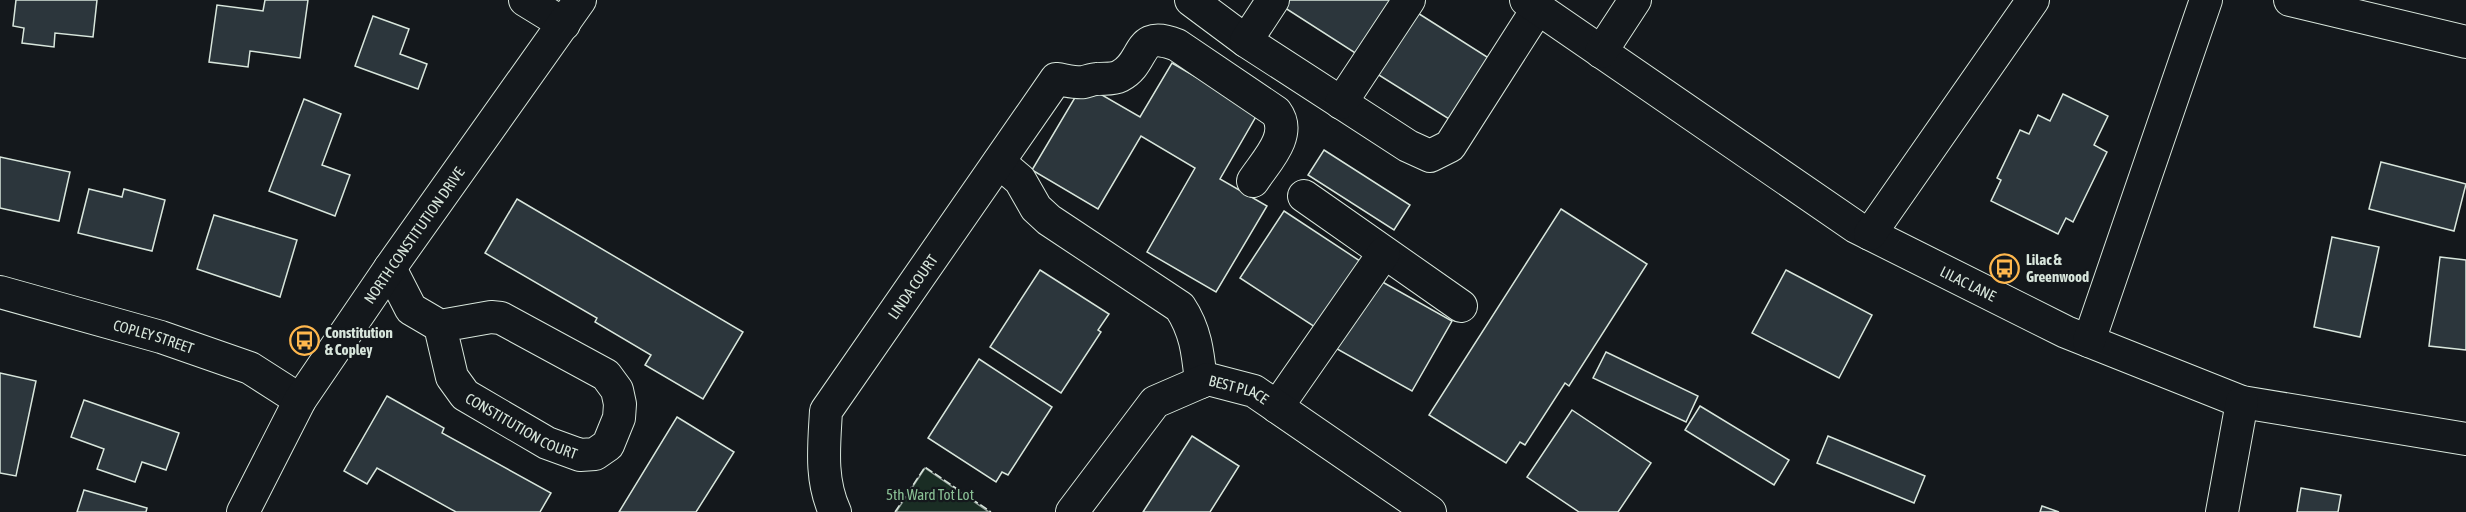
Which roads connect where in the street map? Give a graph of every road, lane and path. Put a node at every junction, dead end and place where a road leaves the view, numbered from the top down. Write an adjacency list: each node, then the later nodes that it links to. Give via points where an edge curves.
1 (525, 0): 10 (street)
2 (1191, 0): 11 (street)
3 (1273, 0): 11 (street)
4 (1409, 0): 14 (street)
5 (1635, 0): 13 (street)
6 (2033, 0): 18 (street)
7 (2206, 0): 24 (street)
8 (2289, 0): 12 (street)
9 (1532, 4): 13 (street, LILAC LANE); 14 (street, via 1450,146 1430,156)
10 (572, 12): 20 (street, NORTH CONSTITUTION DRIVE)
11 (1246, 41): 14 (street)
12 (2466, 42)
13 (1601, 51): 18 (street, LILAC LANE)
14 (1341, 103)
15 (999, 162): 16 (street, LINDA COURT, via 1056,80 1109,80 1122,75 1146,44 1164,40 1276,112 1282,120 1283,133); 25 (street, via 1020,180 1036,208 1049,220 1180,307 1191,322 1197,341); 33 (street, LINDA COURT, via 826,411 823,455 827,495)
16 (1253, 181)
17 (1304, 196): 19 (street)
18 (1870, 234): 24 (street, LILAC LANE)
19 (1384, 254): 22 (street); 28 (street)
20 (390, 268): 23 (street, via 411,309); 26 (street, NORTH CONSTITUTION DRIVE)
21 (0, 292): 26 (street, COPLEY STREET, via 161,337 250,368)
22 (1461, 306)
23 (440, 327): 23 (street, CONSTITUTION COURT, via 452,377 465,395 547,443 580,455 595,454 608,445 620,404 606,375 501,318 491,316)
24 (2089, 341): 27 (street, LILAC LANE)
25 (1201, 382): 28 (street, BEST PLACE, via 1208,379 1254,391); 31 (street, BEST PLACE, via 1155,402)
26 (300, 400): 32 (street, NORTH CONSTITUTION DRIVE)
27 (2242, 402): 29 (street, LILAC LANE); 35 (street)
28 (1277, 407): 30 (street, BEST PLACE)
29 (2466, 439)
30 (1398, 503): 34 (street, BEST PLACE)
31 (1081, 509)
32 (243, 512)
33 (835, 512)
34 (1430, 512)
35 (2222, 512)

